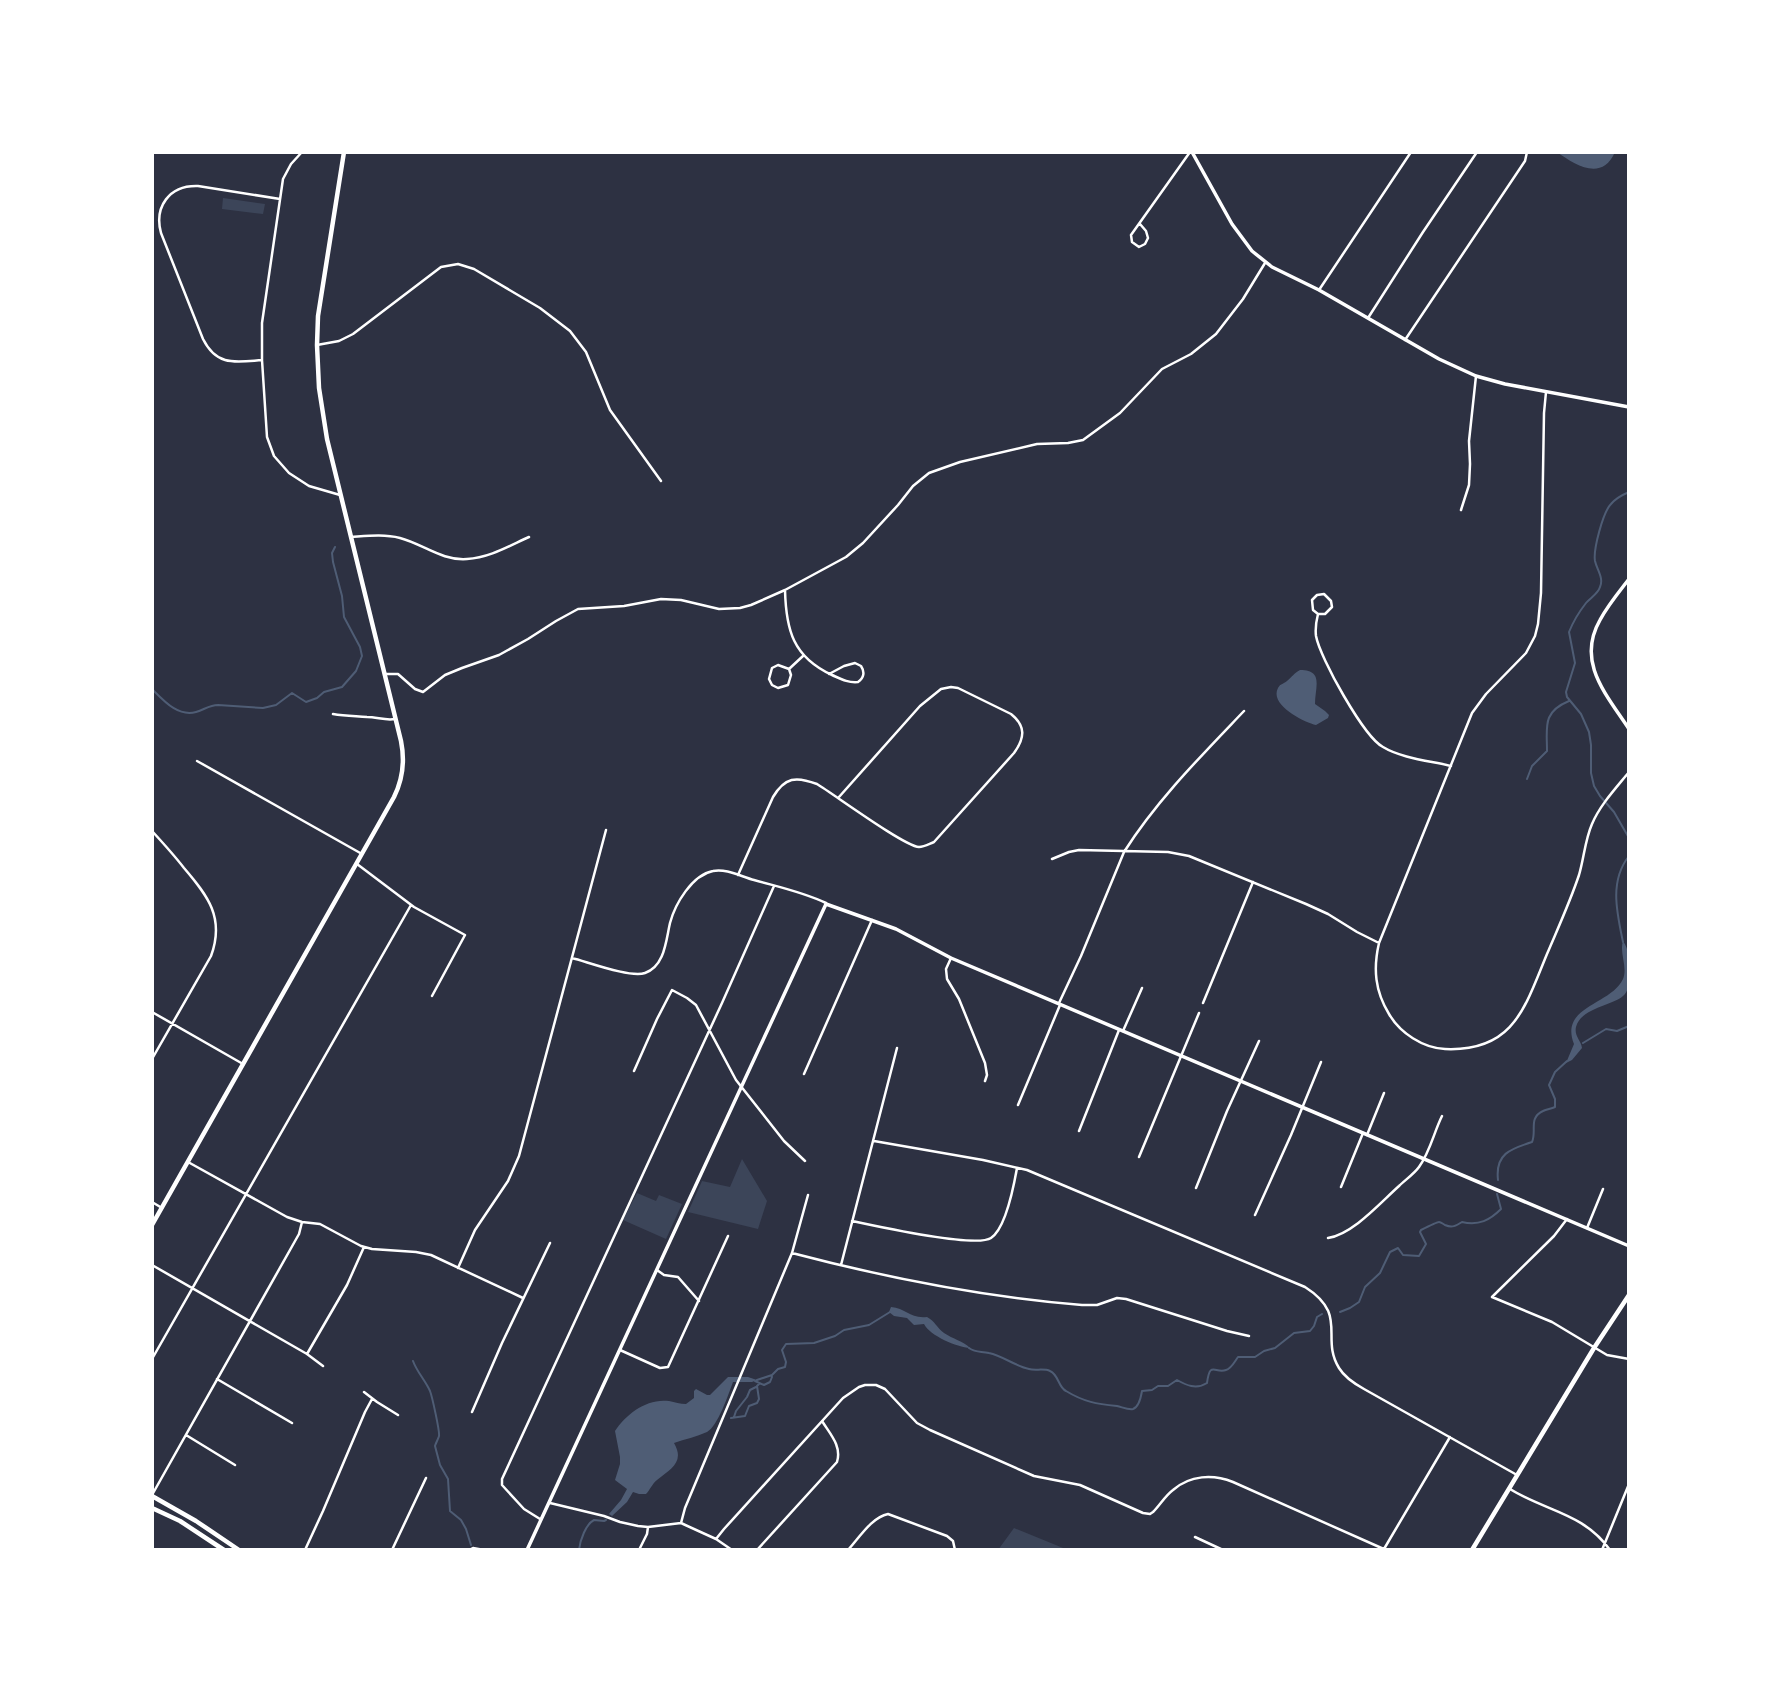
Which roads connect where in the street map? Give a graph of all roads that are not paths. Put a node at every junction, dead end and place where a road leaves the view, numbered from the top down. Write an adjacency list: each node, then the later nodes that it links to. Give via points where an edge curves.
1 (302, 152): 8 (street, via 286,172)
2 (344, 152): 14 (main road)
3 (1405, 152): 7 (street)
4 (1477, 152): 12 (street)
5 (1527, 152): 13 (street)
6 (1193, 153): 9 (street); 10 (street, via 1225,214)
7 (1410, 154): 11 (street)
8 (280, 199): 15 (street); 15 (street, via 184,187 165,201 158,217 209,350 227,362)
9 (1140, 224): 9 (street, via 1148,239 1139,247 1131,237)
10 (1265, 263): 11 (street); 25 (street, via 1216,334 1163,369 1091,435 1076,443 1037,444 929,473 854,551)
11 (1319, 290): 12 (street)
12 (1368, 318): 13 (street)
13 (1405, 340): 16 (street)
14 (317, 345): 19 (street, via 354,334 441,267 458,264 471,268 573,334 610,410); 20 (main road, via 321,412)
15 (262, 360): 20 (street, via 266,429 274,456 299,480)
16 (1475, 376): 17 (street); 21 (street, via 1469,485)
17 (1546, 392): 18 (street); 36 (street, via 1541,593 1535,636 1526,653 1478,704)
18 (1629, 407)
19 (661, 481)
20 (340, 495): 22 (main road)
21 (1461, 510)
22 (351, 537): 23 (street, via 399,538 441,555 466,559); 29 (main road)
23 (529, 537)
24 (1629, 579): 34 (street, via 1591,641 1598,682)
25 (785, 590): 27 (street, via 788,626); 29 (street, via 730,609 661,599 578,609 499,655 445,675 423,692 398,674)
26 (1318, 614): 26 (street, via 1332,607 1324,594 1311,603); 36 (street, via 1316,629 1322,652 1373,740 1392,752)
27 (803, 656): 28 (street); 30 (street)
28 (789, 669): 28 (street, via 772,668 768,678 772,685 788,685)
29 (385, 674): 33 (main road)
30 (829, 674): 30 (street, via 855,682 864,672 855,663)
31 (1244, 710): 41 (street, via 1187,771)
32 (333, 713): 33 (street)
33 (396, 719): 42 (main road, via 403,758 400,782)
34 (1629, 729)
35 (197, 761): 42 (street)
36 (1451, 766): 51 (street)
37 (1629, 772): 51 (street, via 1590,829 1578,877 1530,997 1510,1028 1497,1037 1461,1050 1440,1049 1408,1035 1390,1017 1380,995 1375,976)
38 (839, 797): 38 (street, via 893,834 918,847 926,846 1014,753 1023,738 1021,727 1017,718 967,691 941,689 920,706); 45 (street, via 804,779 785,783 773,797)
39 (606, 830): 52 (street)
40 (152, 831): 60 (street, via 204,892 216,921 211,956)
41 (1124, 852): 43 (street, via 1079,850); 46 (street, via 1189,856); 57 (street)
42 (362, 854): 44 (main road)
43 (1052, 859)
44 (357, 863): 49 (street); 68 (main road)
45 (738, 875): 47 (street); 52 (street, via 709,872 686,891 675,909 662,956 650,971 634,975)
46 (1253, 882): 51 (street, via 1328,914); 56 (street)
47 (774, 886): 48 (street); 61 (street)
48 (827, 904): 50 (street); 73 (street)
49 (411, 905): 55 (street, via 465,935); 89 (street)
50 (872, 920): 53 (street); 70 (street)
51 (1379, 943)
52 (572, 958): 107 (street, via 516,1164 475,1230)
53 (951, 958): 57 (street); 71 (street, via 947,979 985,1063)
54 (1142, 988): 62 (street)
55 (432, 996)
56 (1203, 1003)
57 (1059, 1004): 62 (street); 75 (street)
58 (152, 1012): 60 (street)
59 (1199, 1013): 65 (street)
60 (172, 1024): 66 (street); 68 (street)
61 (710, 1029): 69 (street, via 696,1004 673,990); 73 (street); 140 (street, via 502,1479 521,1507)
62 (1122, 1030): 65 (street); 78 (street)
63 (1259, 1041): 72 (street)
64 (897, 1048): 80 (street)
65 (1181, 1056): 72 (street); 81 (street)
66 (152, 1059)
67 (1321, 1062): 76 (street)
68 (243, 1063): 84 (main road)
69 (635, 1071)
70 (804, 1074)
71 (985, 1081)
72 (1241, 1081): 76 (street); 87 (street)
73 (741, 1087): 83 (street); 108 (street)
74 (1384, 1093): 79 (street)
75 (1018, 1105)
76 (1303, 1107): 79 (street); 93 (street)
77 (1441, 1116): 82 (street)
78 (1079, 1131)
79 (1365, 1134): 82 (street); 86 (street)
80 (874, 1141): 85 (street); 95 (street)
81 (1139, 1157)
82 (1423, 1159): 94 (street); 100 (street, via 1376,1207 1343,1233)
83 (804, 1161)
84 (188, 1162): 89 (street); 92 (main road)
85 (1017, 1167): 95 (street, via 1001,1226 989,1240 963,1240); 129 (street, via 1305,1287 1327,1309 1334,1355 1343,1373 1364,1390)
86 (1340, 1187)
87 (1196, 1188)
88 (1603, 1189): 98 (street)
89 (247, 1194): 96 (street); 109 (street)
90 (808, 1195): 104 (street)
91 (152, 1202): 92 (street)
92 (162, 1208): 97 (main road)
93 (1255, 1215)
94 (1567, 1219): 98 (street); 115 (street, via 1492,1297 1552,1322)
95 (852, 1221): 106 (street)
96 (302, 1222): 103 (street, via 320,1224); 113 (street)
97 (152, 1224)
98 (1587, 1228): 102 (street)
99 (728, 1236): 112 (street)
100 (1328, 1238)
101 (550, 1243): 111 (street)
102 (1629, 1245)
103 (365, 1247): 107 (street, via 421,1253); 117 (street)
104 (792, 1253): 106 (street); 141 (street)
105 (152, 1265): 109 (street)
106 (841, 1265): 114 (street, via 951,1289 1065,1304 1097,1305 1126,1299)
107 (458, 1268): 111 (street)
108 (657, 1270): 112 (street, via 678,1277); 116 (street)
109 (192, 1288): 113 (street); 118 (street)
110 (1629, 1294): 115 (main road)
111 (523, 1298): 124 (street)
112 (699, 1301): 116 (street, via 668,1367 660,1368)
113 (250, 1321): 117 (street); 121 (street)
114 (1249, 1336)
115 (1594, 1348): 119 (street); 131 (main road)
116 (620, 1350): 138 (street)
117 (307, 1354): 120 (street)
118 (152, 1359)
119 (1629, 1359)
120 (323, 1366)
121 (217, 1379): 127 (street); 128 (street)
122 (364, 1392): 123 (street)
123 (372, 1399): 125 (street); 149 (street)
124 (472, 1412)
125 (398, 1415)
126 (822, 1420): 144 (street); 146 (street, via 854,1389 876,1385 930,1430 1026,1473 1080,1485 1143,1513 1153,1512 1184,1483 1218,1477); 156 (street, via 838,1448 837,1462)
127 (292, 1423)
128 (186, 1436): 130 (street); 135 (street)
129 (1451, 1437): 131 (street); 146 (street)
130 (235, 1465)
131 (1517, 1475): 134 (main road)
132 (426, 1478): 150 (street)
133 (1629, 1484): 136 (street)
134 (1509, 1488): 145 (street, via 1581,1521); 160 (main road)
135 (152, 1496): 148 (main road)
136 (1624, 1498): 137 (street); 145 (street)
137 (1629, 1500)
138 (549, 1503): 140 (street); 142 (street)
139 (152, 1508): 147 (main road)
140 (541, 1520): 153 (street)
141 (681, 1523): 142 (street); 144 (street)
142 (648, 1527): 154 (street)
143 (1195, 1537): 159 (street)
144 (716, 1539): 155 (street)
145 (1605, 1542): 161 (street); 162 (street)
146 (1385, 1549)
147 (224, 1550)
148 (239, 1550)
149 (304, 1550)
150 (392, 1550)
151 (469, 1550): 152 (street)
152 (484, 1550)
153 (527, 1550)
154 (639, 1550)
155 (732, 1550)
156 (758, 1550)
157 (848, 1550): 158 (street, via 876,1519 888,1514 947,1536)
158 (954, 1550)
159 (1223, 1550)
160 (1472, 1550)
161 (1602, 1550)
162 (1610, 1550)

